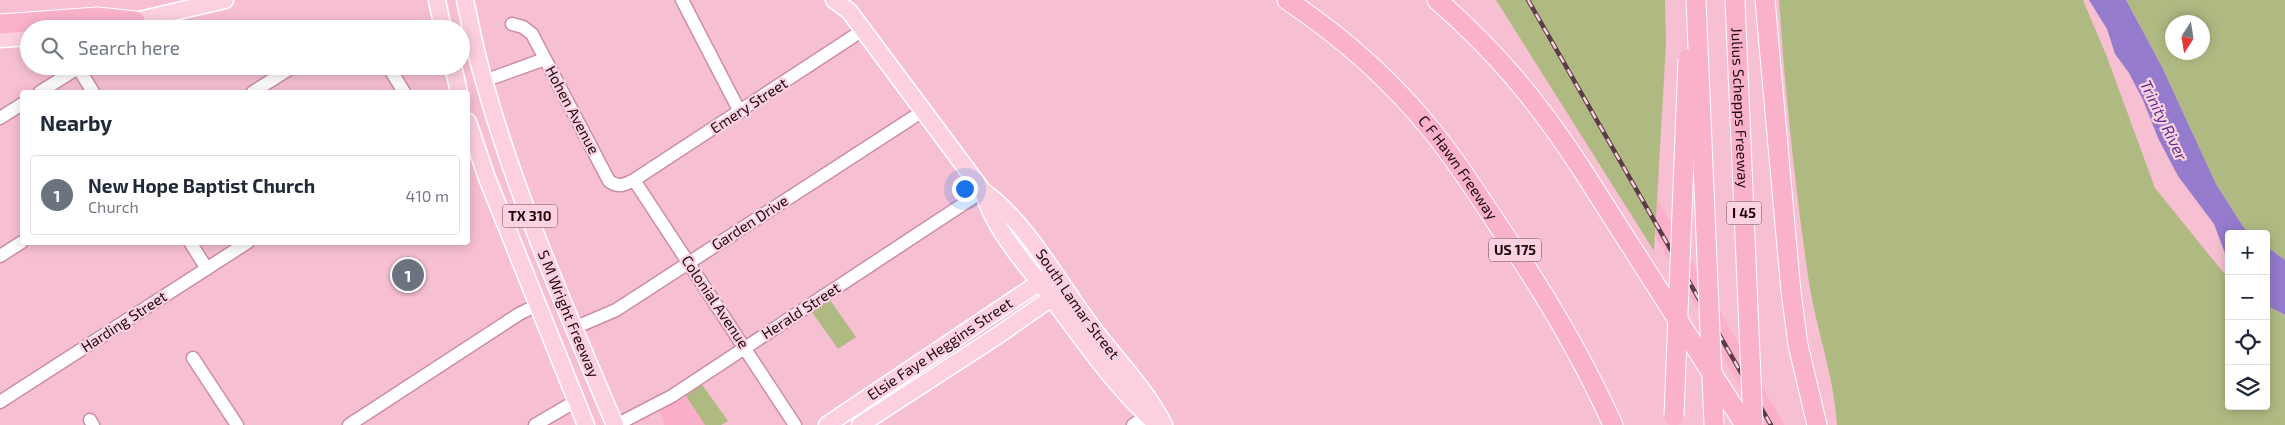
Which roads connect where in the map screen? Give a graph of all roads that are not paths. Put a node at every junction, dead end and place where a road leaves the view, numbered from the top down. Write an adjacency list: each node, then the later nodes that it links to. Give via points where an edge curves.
1 (225, 0): 15 (main road)
2 (682, 0): 37 (street)
3 (834, 0): 12 (main road, South Lamar Street)
4 (1287, 0): 69 (highway, C F Hawn Freeway / US 175, via 1340,39 1395,90 1450,154 1573,340)
5 (1437, 0): 72 (highway, bridge, via 1492,52 1546,115)
6 (1690, 0): 70 (highway, bridge)
7 (1696, 0): 71 (highway, I 45, bridge)
8 (1735, 0): 73 (highway, Julius Schepps Freeway / I 45, bridge)
9 (1765, 0): 74 (highway, via 1791,292 1798,346)
10 (466, 2): 29 (main road, S M Wright Freeway / TX 310)
11 (436, 4): 16 (main road)
12 (849, 6): 20 (main road, South Lamar Street)
13 (56, 20): 14 (highway, via 98,17)
14 (111, 20)
15 (151, 20)
16 (440, 20)
17 (20, 23): 18 (highway)
18 (0, 24)
19 (512, 24): 23 (street, Hohen Avenue, via 532,34)
20 (863, 30): 36 (main road, South Lamar Street); 37 (street, Emery Street)
21 (20, 38): 22 (main road)
22 (0, 40)
23 (545, 59): 29 (street); 40 (street, Hohen Avenue, via 610,181 615,186 622,186)
24 (66, 75): 30 (street)
25 (83, 75): 31 (street)
26 (280, 75): 32 (street)
27 (394, 75): 33 (street)
28 (455, 75): 34 (main road)
29 (484, 81): 51 (main road, S M Wright Freeway / TX 310, via 526,206)
30 (43, 90)
31 (92, 90)
32 (256, 90)
33 (403, 90)
34 (459, 90)
35 (20, 105): 38 (street)
36 (922, 111): 41 (main road, South Lamar Street); 46 (street, Garden Drive)
37 (740, 112): 40 (street, Emery Street)
38 (0, 118)
39 (470, 128): 50 (main road, S M Wright Freeway / TX 310)
40 (634, 180): 46 (street, Colonial Avenue)
41 (983, 191): 48 (main road, South Lamar Street, via 999,202); 52 (street, Herald Street)
42 (20, 243): 45 (street)
43 (192, 245): 47 (street)
44 (243, 245): 47 (street, Harding Street)
45 (0, 256)
46 (689, 263): 51 (street, Garden Drive, via 616,310); 52 (street, Colonial Avenue)
47 (207, 269): 57 (street, Harding Street)
48 (1046, 278): 49 (main road, South Lamar Street); 54 (main road, Elsie Faye Heggins Street)
49 (1058, 294): 55 (main road, Elsie Faye Heggins Street); 58 (main road, South Lamar Street, via 1118,384)
50 (539, 304): 56 (main road, S M Wright Freeway / TX 310); 60 (street)
51 (574, 328): 63 (main road, S M Wright Freeway / TX 310)
52 (746, 348): 63 (street, Herald Street, via 672,396); 64 (street, Colonial Avenue)
53 (193, 358): 59 (street)
54 (925, 360): 55 (main road); 65 (main road, Elsie Faye Heggins Street)
55 (935, 376): 66 (main road, Elsie Faye Heggins Street)
56 (576, 401): 61 (street); 62 (main road, S M Wright Freeway / TX 310)
57 (0, 402)
58 (1154, 417): 67 (street); 68 (main road, South Lamar Street)
59 (237, 425)
60 (349, 425)
61 (535, 425)
62 (586, 425)
63 (616, 425)
64 (795, 425)
65 (827, 425)
66 (860, 425)
67 (1133, 425)
68 (1164, 425)
69 (1613, 425)
70 (1674, 425)
71 (1714, 425)
72 (1745, 425)
73 (1753, 425)
74 (1817, 425)

